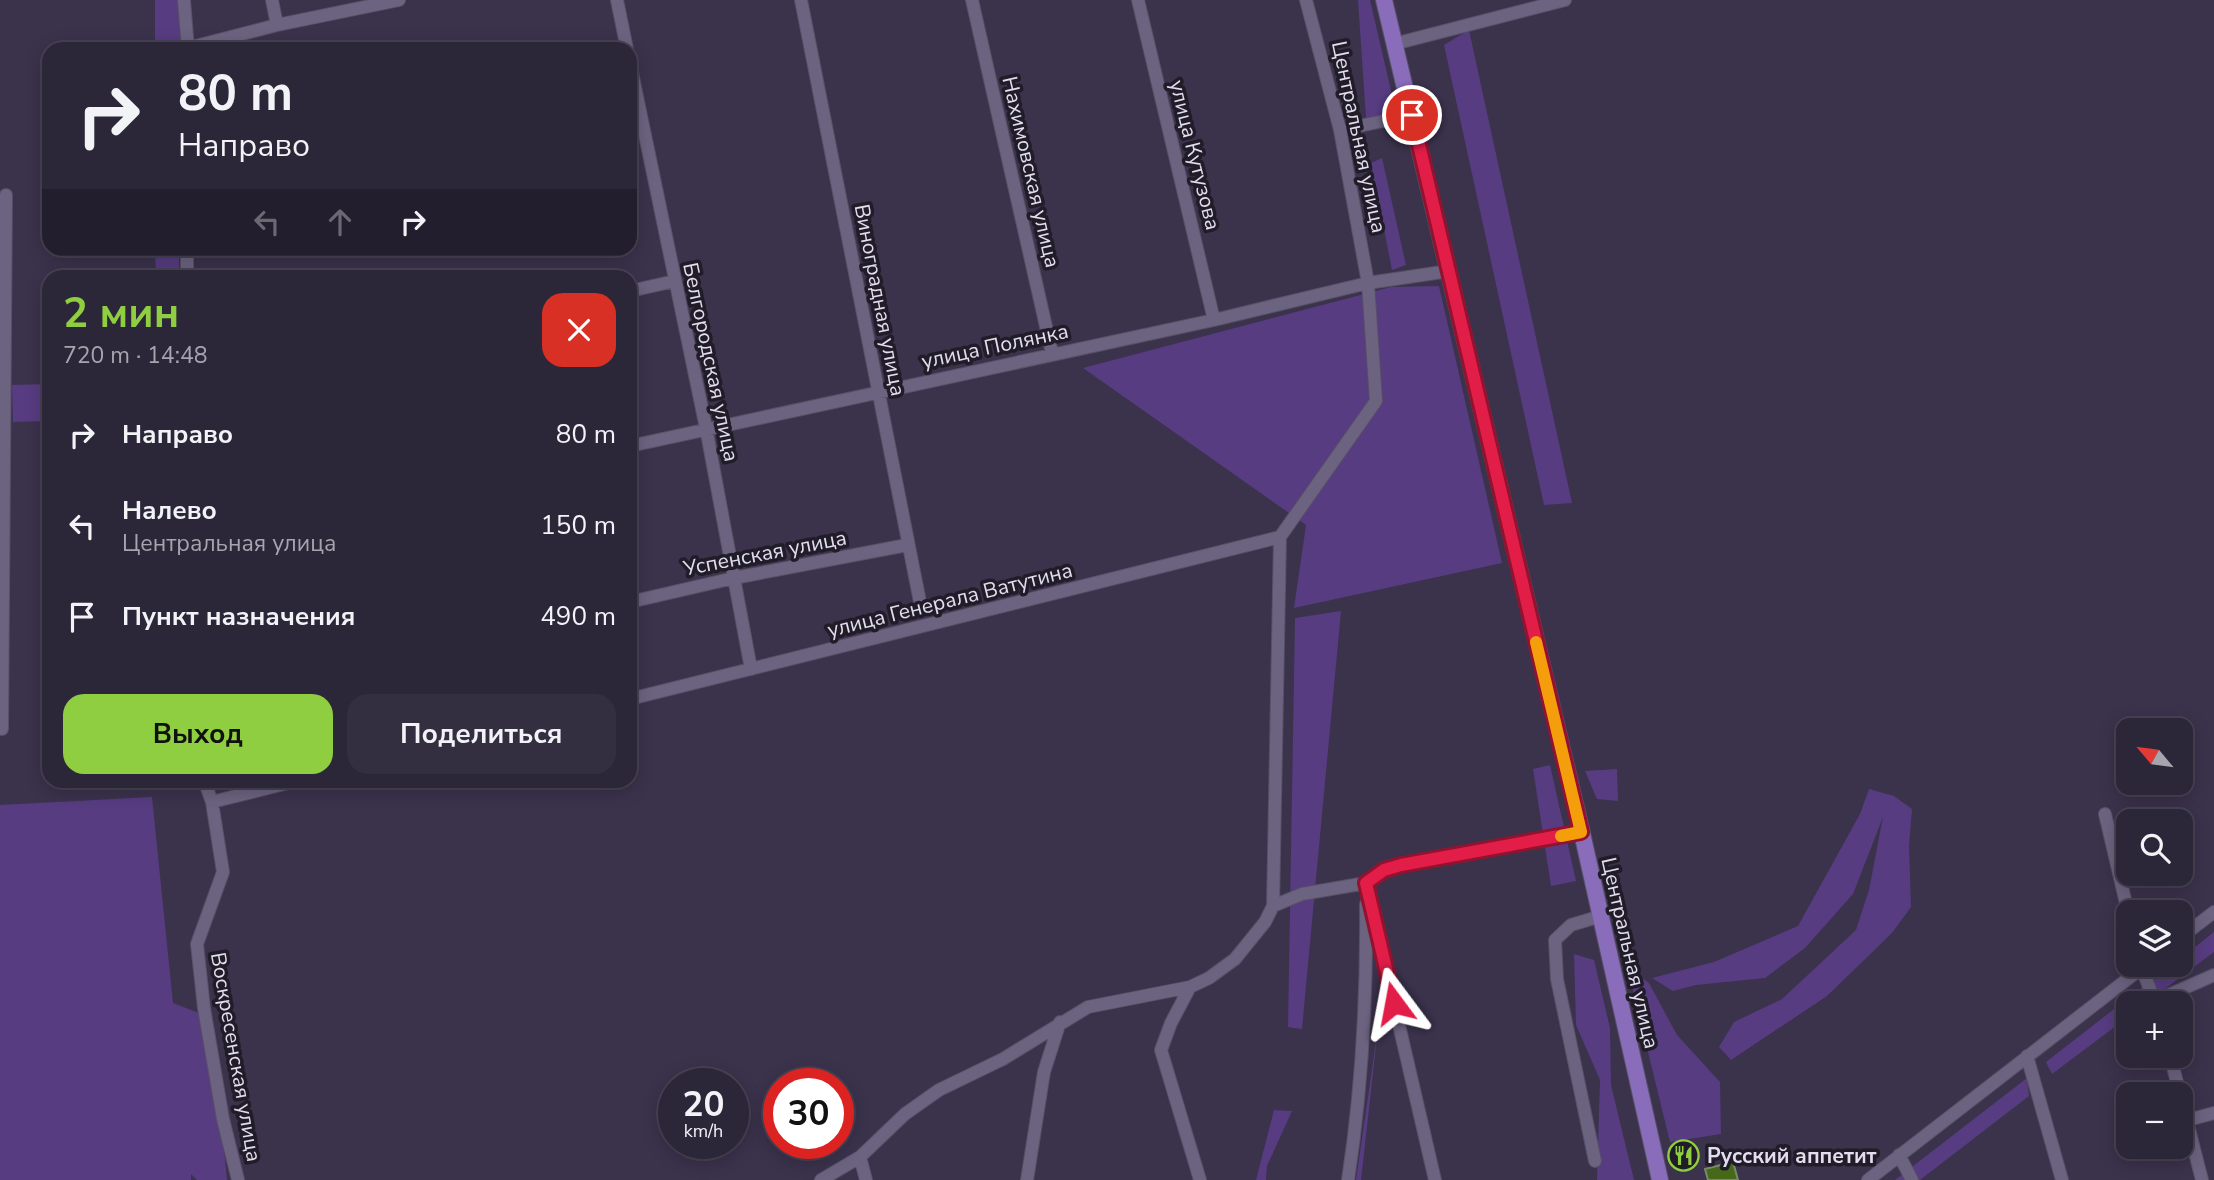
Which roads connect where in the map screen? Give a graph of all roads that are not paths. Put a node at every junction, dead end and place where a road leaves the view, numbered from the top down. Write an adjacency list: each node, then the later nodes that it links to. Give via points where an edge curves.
1 (184, 0): 12 (street)
2 (272, 0): 11 (street)
3 (399, 0): 11 (street)
4 (617, 0): 14 (street)
5 (801, 0): 26 (street, Виноградная улица)
6 (972, 0): 25 (street, Нахимовская улица)
7 (1138, 0): 24 (street, улица Кутузова)
8 (1306, 0): 18 (street, Центральная улица)
9 (1384, 0): 15 (main road, Центральная улица)
10 (1565, 0): 15 (street)
11 (277, 25): 13 (street)
12 (187, 42)
13 (214, 42)
14 (626, 42)
15 (1394, 44): 16 (main road, Центральная улица)
16 (1412, 115): 18 (street); 20 (main road, Центральная улица)
17 (637, 120): 21 (street, Белгородская улица)
18 (1340, 130): 22 (street, Центральная улица)
19 (6, 195): 36 (street)
20 (1449, 271): 22 (street, улица Полянка); 41 (main road, Центральная улица)
21 (675, 281): 23 (street); 27 (street, Белгородская улица)
22 (1368, 283): 24 (street, улица Полянка); 29 (street, Центральная улица, via 1376,401)
23 (637, 289)
24 (1214, 320): 25 (street, улица Полянка)
25 (1052, 353): 26 (street, улица Полянка)
26 (878, 391): 27 (street, улица Полянка); 30 (street, Виноградная улица)
27 (706, 428): 28 (street, улица Полянка); 31 (street, Белгородская улица)
28 (637, 444)
29 (1280, 537): 34 (street, улица Генерала Ватутина); 44 (street)
30 (907, 545): 31 (street, Успенская улица); 33 (street, Виноградная улица)
31 (734, 578): 32 (street, Успенская улица); 34 (street, Белгородская улица)
32 (637, 600)
33 (921, 607)
34 (751, 669): 35 (street, улица Генерала Ватутина)
35 (637, 697)
36 (2, 729)
37 (207, 788): 39 (street, Воскресенская улица)
38 (268, 788): 39 (street)
39 (212, 802): 60 (street, Воскресенская улица, via 223,872 197,944 223,1119)
40 (2105, 814): 43 (street)
41 (1581, 832): 42 (street, via 1401,865); 46 (main road, Центральная улица)
42 (1366, 883): 44 (street, via 1302,894); 65 (street, via 1362,1074); 66 (street)
43 (2125, 900)
44 (1273, 906): 50 (street, via 1235,959)
45 (2214, 912): 47 (street)
46 (1601, 916): 59 (street, via 1571,925 1555,940 1557,979); 67 (main road, Центральная улица)
47 (2193, 928)
48 (2214, 975): 51 (street)
49 (2129, 977): 53 (street)
50 (1190, 987): 52 (street, via 1111,1000); 64 (street, via 1161,1050)
51 (2178, 991)
52 (1060, 1022): 58 (street, via 1003,1059 939,1090 905,1114); 63 (street, via 1044,1072)
53 (2027, 1056): 57 (street); 70 (street)
54 (2214, 1113): 55 (street)
55 (2193, 1119)
56 (2193, 1141): 71 (street)
57 (1899, 1155): 68 (street); 69 (street)
58 (860, 1157): 61 (street); 62 (street)
59 (1594, 1161)
60 (239, 1180)
61 (821, 1180)
62 (866, 1180)
63 (1027, 1180)
64 (1200, 1180)
65 (1348, 1180)
66 (1435, 1180)
67 (1660, 1180)
68 (1868, 1180)
69 (1912, 1180)
70 (2062, 1180)
71 (2202, 1180)

